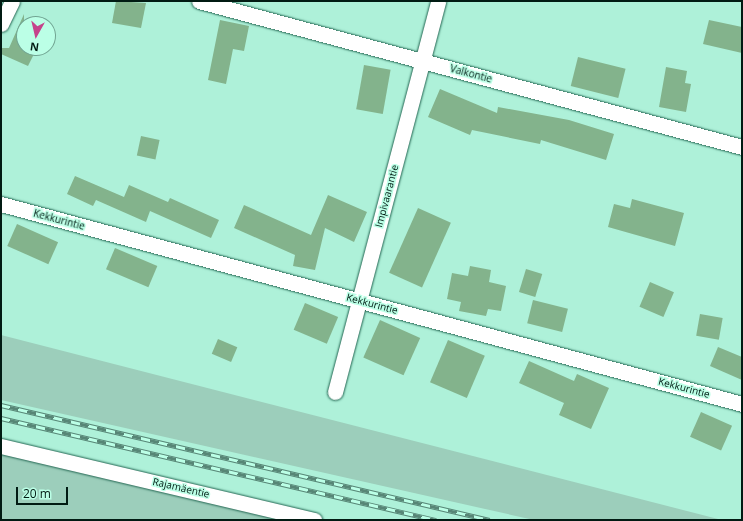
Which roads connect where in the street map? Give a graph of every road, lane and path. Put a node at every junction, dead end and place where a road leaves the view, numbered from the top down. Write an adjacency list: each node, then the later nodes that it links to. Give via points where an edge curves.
1 (12, 1): 4 (street)
2 (199, 1): 5 (street, Valkontie)
3 (438, 1): 5 (street, Impivaarantie)
4 (1, 24)
5 (423, 61): 6 (street, Valkontie); 8 (street, Impivaarantie)
6 (742, 147)
7 (1, 204): 8 (street, Kekkurintie)
8 (359, 301): 9 (street, Impivaarantie); 10 (street, Kekkurintie)
9 (335, 392)
10 (742, 404)
11 (1, 446): 12 (street, Rajamäentie)
12 (314, 520)

